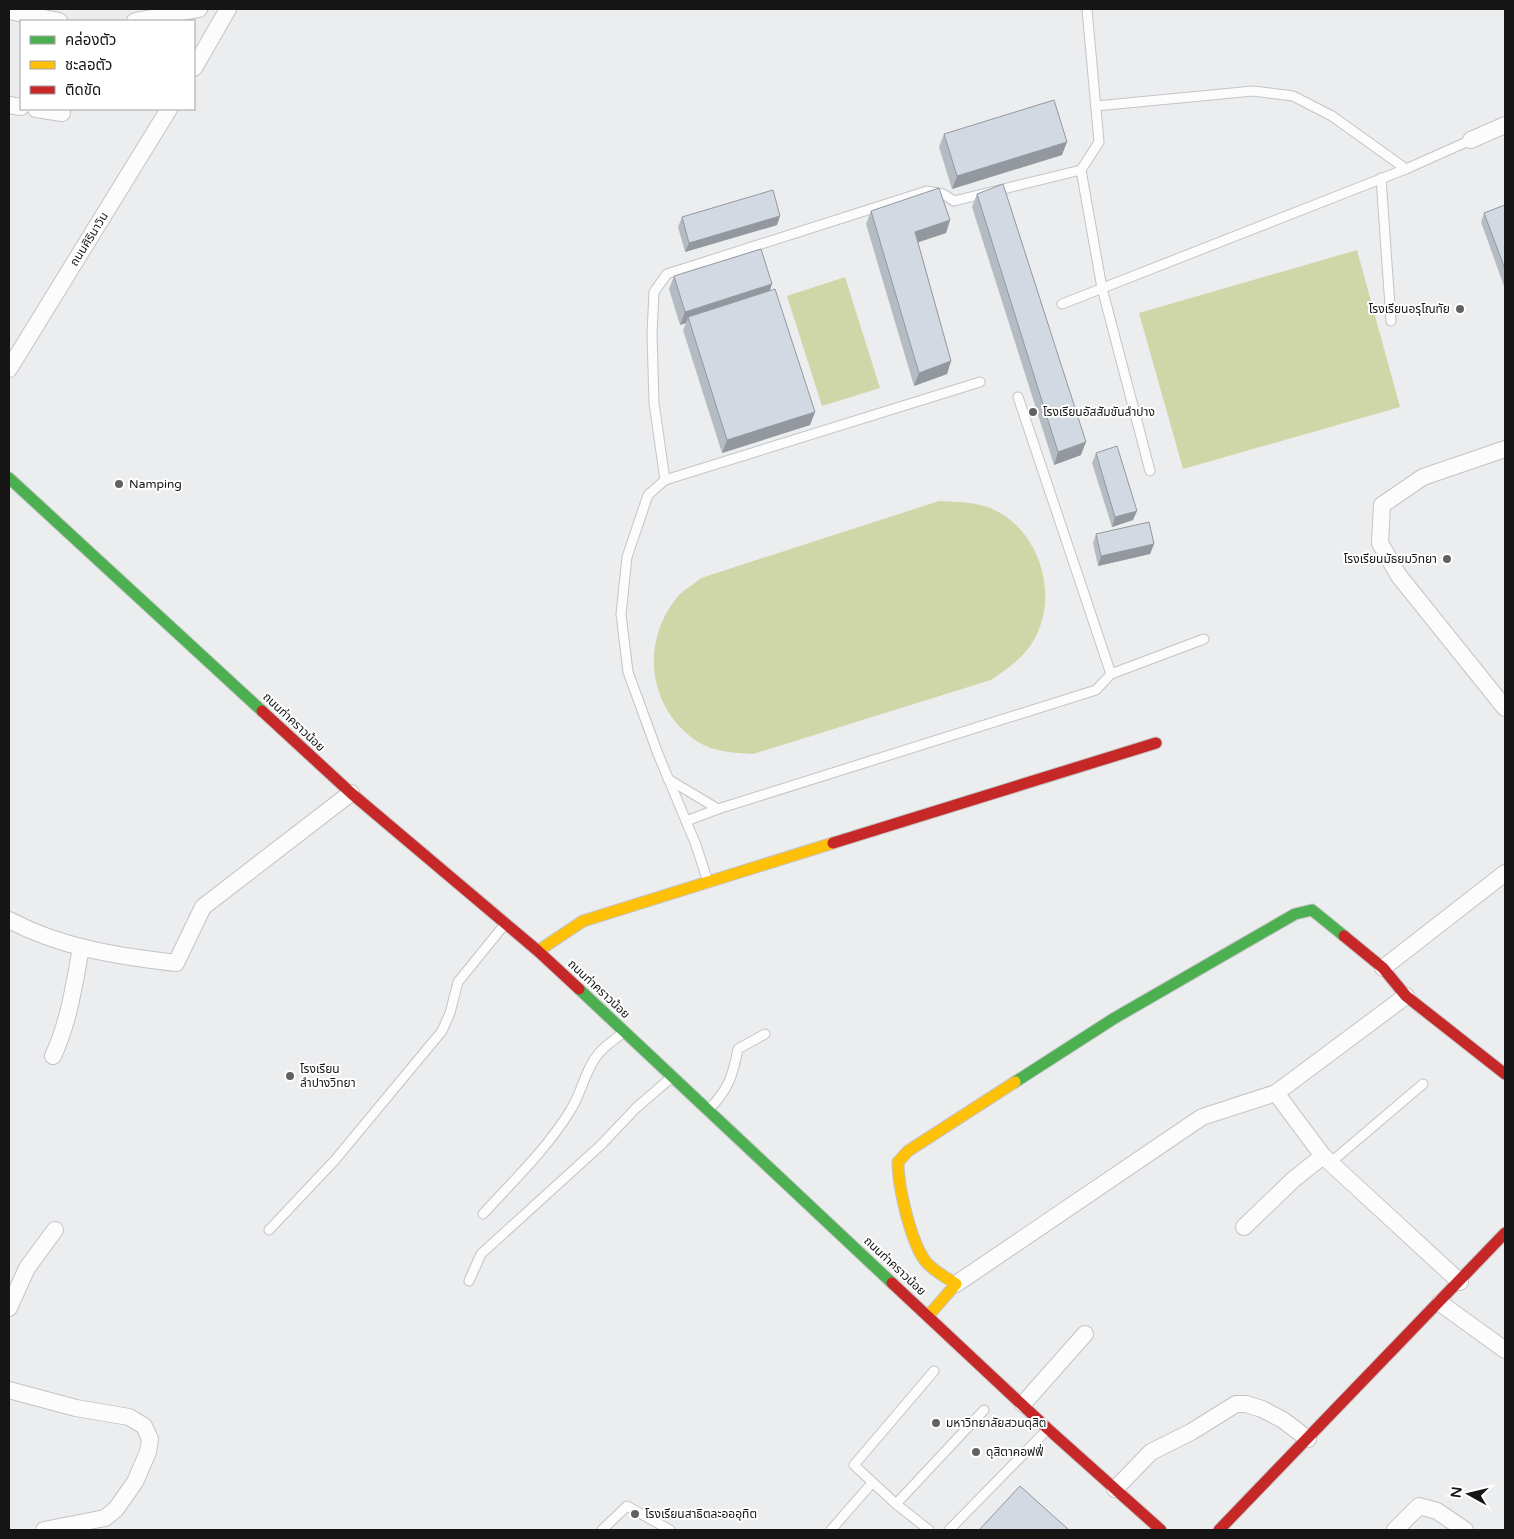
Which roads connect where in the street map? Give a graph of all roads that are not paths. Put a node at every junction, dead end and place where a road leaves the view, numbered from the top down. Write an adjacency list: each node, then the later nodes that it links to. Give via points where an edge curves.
1 (198, 9): 6 (street)
2 (228, 9): 7 (street)
3 (1087, 9): 8 (lane)
4 (9, 11): 5 (street)
5 (54, 20)
6 (140, 20)
7 (195, 66)
8 (1096, 106): 14 (lane, via 1253,91 1293,96 1332,116); 15 (lane, via 1099,142)
9 (42, 110): 11 (street)
10 (169, 110): 20 (street, ถนนศิรินาวิน)
11 (62, 113)
12 (1505, 125): 13 (street)
13 (1470, 140): 14 (lane)
14 (1406, 169): 16 (lane)
15 (1081, 170): 17 (lane); 26 (lane, via 954,201 943,194 927,191 667,274 654,292 652,334 654,403)
16 (1381, 178): 17 (lane); 19 (lane)
17 (1102, 288): 18 (lane); 24 (lane)
18 (1062, 304)
19 (1391, 321)
20 (9, 370)
21 (980, 382): 26 (lane)
22 (1018, 397): 28 (lane)
23 (1505, 449): 29 (street, via 1423,478 1382,505 1380,543 1398,576)
24 (1150, 471)
25 (9, 478): 32 (street, ถนนท่าคราวน้อย)
26 (665, 480): 31 (lane, via 648,495 630,548 621,614 628,672)
27 (1204, 639): 28 (lane)
28 (1111, 674): 33 (lane, via 1096,690)
29 (1505, 708)
30 (1156, 743): 36 (street)
31 (668, 779): 33 (lane); 34 (lane)
32 (352, 794): 38 (street, ถนนท่าคราวน้อย); 39 (street, via 203,907 176,963 114,956)
33 (718, 809): 34 (lane)
34 (686, 821): 36 (lane)
35 (1505, 873): 41 (street)
36 (708, 882): 40 (street, via 583,921)
37 (9, 920): 39 (street, via 59,943)
38 (506, 924): 40 (street, ถนนท่าคราวน้อย); 55 (lane, via 458,982 442,1030 335,1160)
39 (81, 948): 45 (street, via 69,1011)
40 (538, 951): 43 (street, ถนนท่าคราวน้อย)
41 (1383, 968): 42 (street); 59 (street, via 1312,910 1295,914 1113,1019 908,1151 898,1162 898,1177 911,1230 928,1263)
42 (1406, 996): 46 (street); 49 (street)
43 (624, 1032): 47 (street, ถนนท่าคราวน้อย); 52 (lane, via 599,1053 571,1111 553,1136)
44 (765, 1034): 50 (lane, via 738,1049 733,1072 722,1096)
45 (53, 1056)
46 (1505, 1074)
47 (672, 1077): 50 (street, ถนนท่าคราวน้อย); 57 (lane, via 481,1254)
48 (1423, 1084): 51 (lane)
49 (1276, 1093): 51 (street); 59 (street, via 1202,1117)
50 (708, 1110): 62 (street, ถนนท่าคราวน้อย)
51 (1326, 1160): 53 (street, via 1294,1179); 58 (street)
52 (483, 1214)
53 (1244, 1228)
54 (55, 1230): 61 (street, via 27,1268)
55 (269, 1230)
56 (1505, 1233): 58 (street)
57 (469, 1281)
58 (1460, 1282): 60 (street)
59 (956, 1284): 62 (street)
60 (1440, 1303): 64 (street); 70 (street)
61 (9, 1308)
62 (928, 1316): 67 (street, ถนนท่าคราวน้อย)
63 (1085, 1334): 67 (street)
64 (1505, 1350)
65 (934, 1371): 71 (lane, via 854,1465)
66 (9, 1390): 74 (street, via 76,1408 129,1416 144,1426 150,1439 148,1452 134,1482 116,1509 105,1518)
67 (1023, 1404): 69 (street, ถนนท่าคราวน้อย)
68 (984, 1410): 73 (lane)
69 (1048, 1429): 72 (street, ถนนท่าคราวน้อย); 79 (lane)
70 (1308, 1440): 72 (street, via 1283,1420 1262,1409 1236,1404 1151,1452); 81 (street)
71 (872, 1483): 73 (lane); 77 (lane)
72 (1115, 1489): 80 (street, ถนนท่าคราวน้อย)
73 (896, 1504): 78 (lane)
74 (44, 1530)
75 (602, 1530): 76 (lane, via 627,1506)
76 (670, 1530)
77 (831, 1530)
78 (929, 1530)
79 (949, 1530)
80 (1161, 1530)
81 (1219, 1530)
82 (1395, 1530): 83 (street, via 1419,1506 1437,1511)
83 (1465, 1530)

